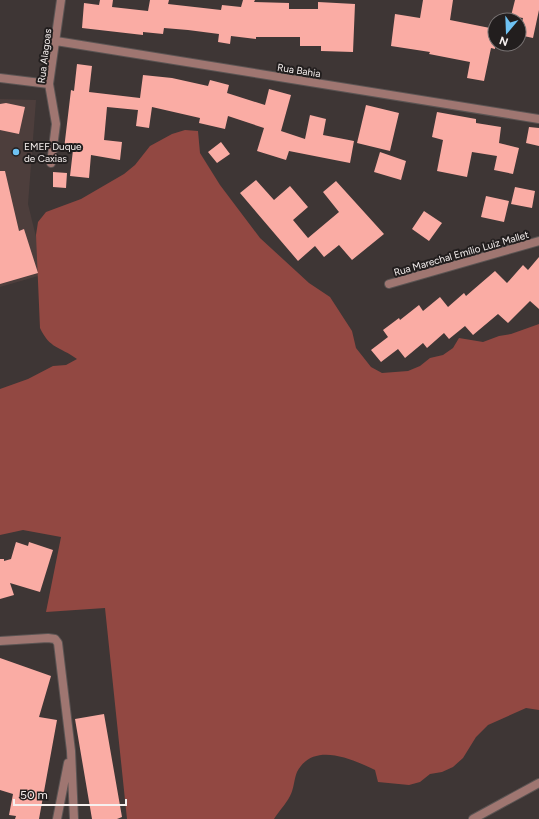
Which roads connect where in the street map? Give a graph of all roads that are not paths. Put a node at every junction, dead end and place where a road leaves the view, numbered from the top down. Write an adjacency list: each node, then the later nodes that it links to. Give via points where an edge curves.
1 (61, 0): 2 (street, Rua Alagoas)
2 (56, 41): 4 (street, Rua Alagoas); 5 (street, Rua Bahia)
3 (0, 78): 4 (street)
4 (49, 84): 6 (street, Rua Alagoas, via 56,124)
5 (539, 119)
6 (51, 163)
7 (539, 241): 8 (street, Rua Marechal Emílio Luiz Mallet)
8 (389, 284)
9 (0, 641): 10 (street, via 48,638 55,639 58,643)
10 (71, 751): 12 (street); 13 (street)
11 (539, 783): 14 (street)
12 (57, 819)
13 (74, 819)
14 (473, 819)

